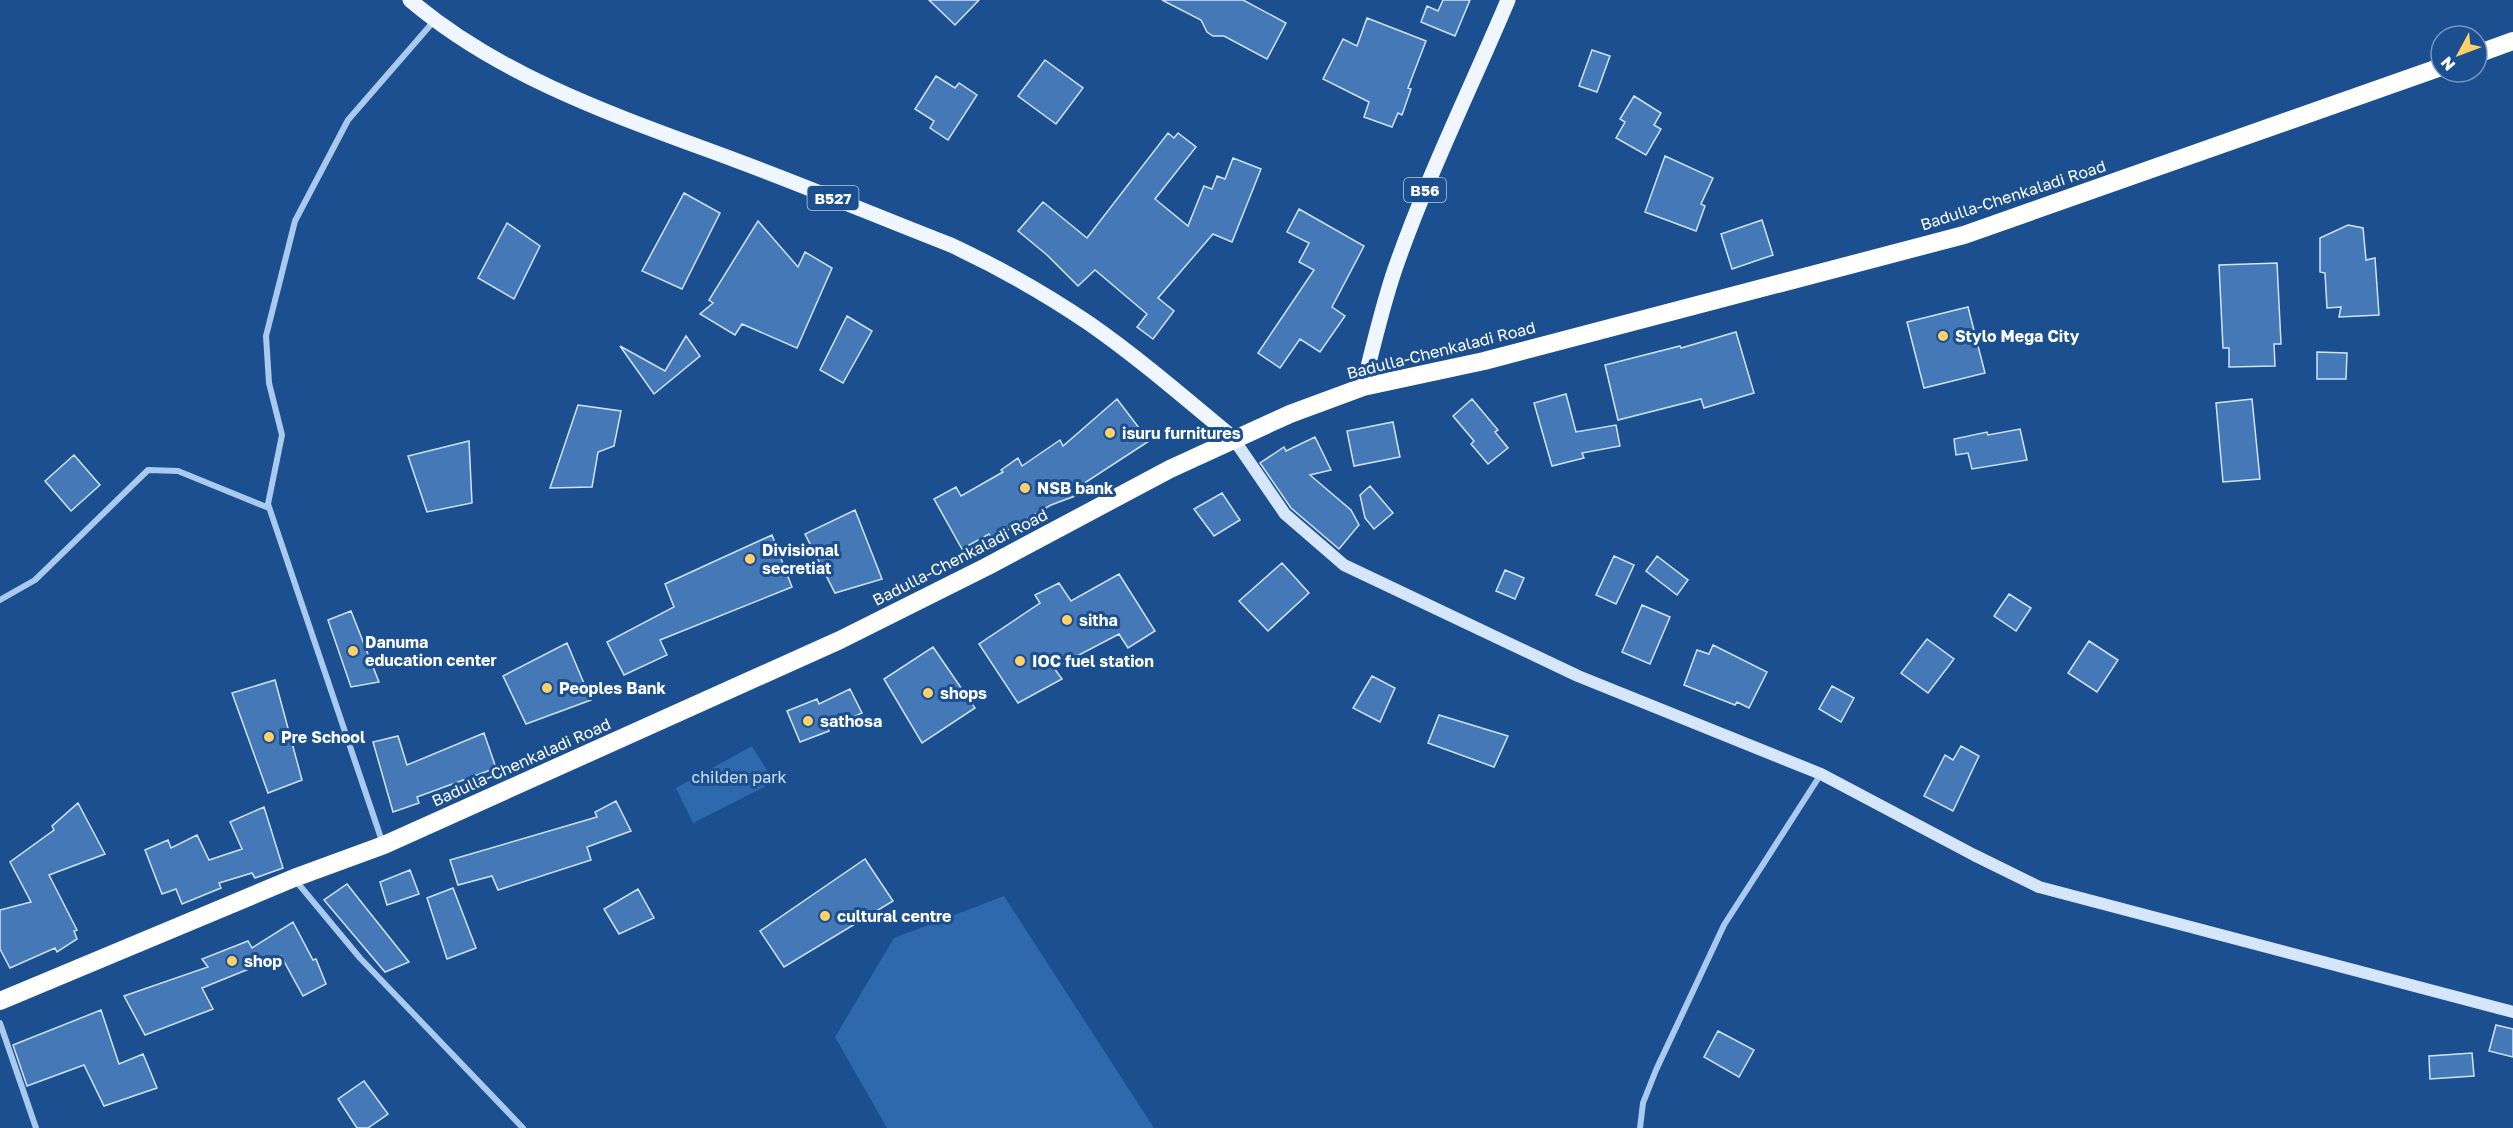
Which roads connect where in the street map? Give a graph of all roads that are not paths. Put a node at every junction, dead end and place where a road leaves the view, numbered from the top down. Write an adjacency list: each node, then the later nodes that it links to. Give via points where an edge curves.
1 (410, 0): 3 (main road, B527)
2 (1508, 0): 7 (main road, B56, via 1434,166 1395,267)
3 (434, 21): 8 (main road, B527, via 495,59 558,91 951,245 999,268 1091,325); 9 (street, via 348,120 295,221 266,336 268,383 282,435)
4 (2513, 41): 5 (highway)
5 (2489, 50)
6 (2429, 71): 7 (highway, Badulla-Chenkaladi Road, via 1964,236 1484,361)
7 (1363, 387): 8 (highway, Badulla-Chenkaladi Road)
8 (1233, 438): 11 (street, via 1285,514 1344,565 1578,676); 12 (highway, Badulla-Chenkaladi Road, via 840,640)
9 (269, 508): 10 (street, via 178,471 148,470 35,580); 12 (street)
10 (0, 600)
11 (1821, 774): 15 (street, via 2039,886); 19 (street, via 1724,926 1656,1070 1643,1103)
12 (384, 845): 13 (highway, Badulla-Chenkaladi Road)
13 (294, 878): 14 (highway, Badulla-Chenkaladi Road); 18 (street, via 360,958)
14 (0, 1000)
15 (2513, 1012)
16 (0, 1023): 17 (street)
17 (36, 1128)
18 (523, 1128)
19 (1640, 1128)

